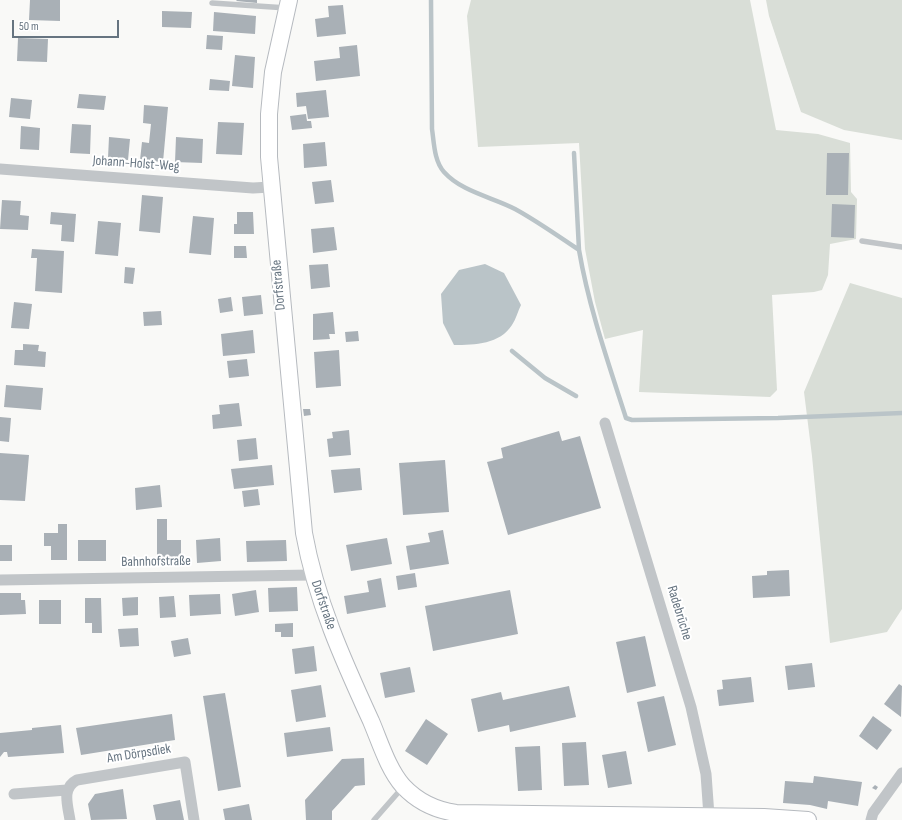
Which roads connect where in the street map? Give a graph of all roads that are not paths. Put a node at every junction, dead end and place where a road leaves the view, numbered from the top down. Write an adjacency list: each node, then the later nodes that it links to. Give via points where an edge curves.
1 (212, 3): 2 (lane)
2 (288, 4): 4 (street, Dorfstraße, via 273,72 269,114)
3 (0, 169): 4 (street, Johann-Holst-Weg)
4 (271, 188): 8 (street, Dorfstraße, via 300,507)
5 (862, 241): 6 (lane)
6 (902, 247)
7 (605, 423): 14 (street, Radebrüche, via 691,707 706,774)
8 (312, 575): 9 (street, Bahnhofstraße); 11 (street, Dorfstraße, via 339,650 384,751)
9 (0, 580)
10 (902, 773): 20 (street)
11 (404, 787): 15 (street, Dorfstraße, via 427,805 440,811); 18 (lane)
12 (67, 790): 13 (street); 16 (street); 17 (street, Am Dörpsdiek, via 71,783 86,778 185,762)
13 (14, 794)
14 (709, 816): 15 (street, Dorfstraße); 19 (street, Dorfstraße, via 764,816)
15 (475, 817)
16 (70, 820)
17 (194, 820)
18 (374, 820)
19 (808, 820)
20 (871, 820)

